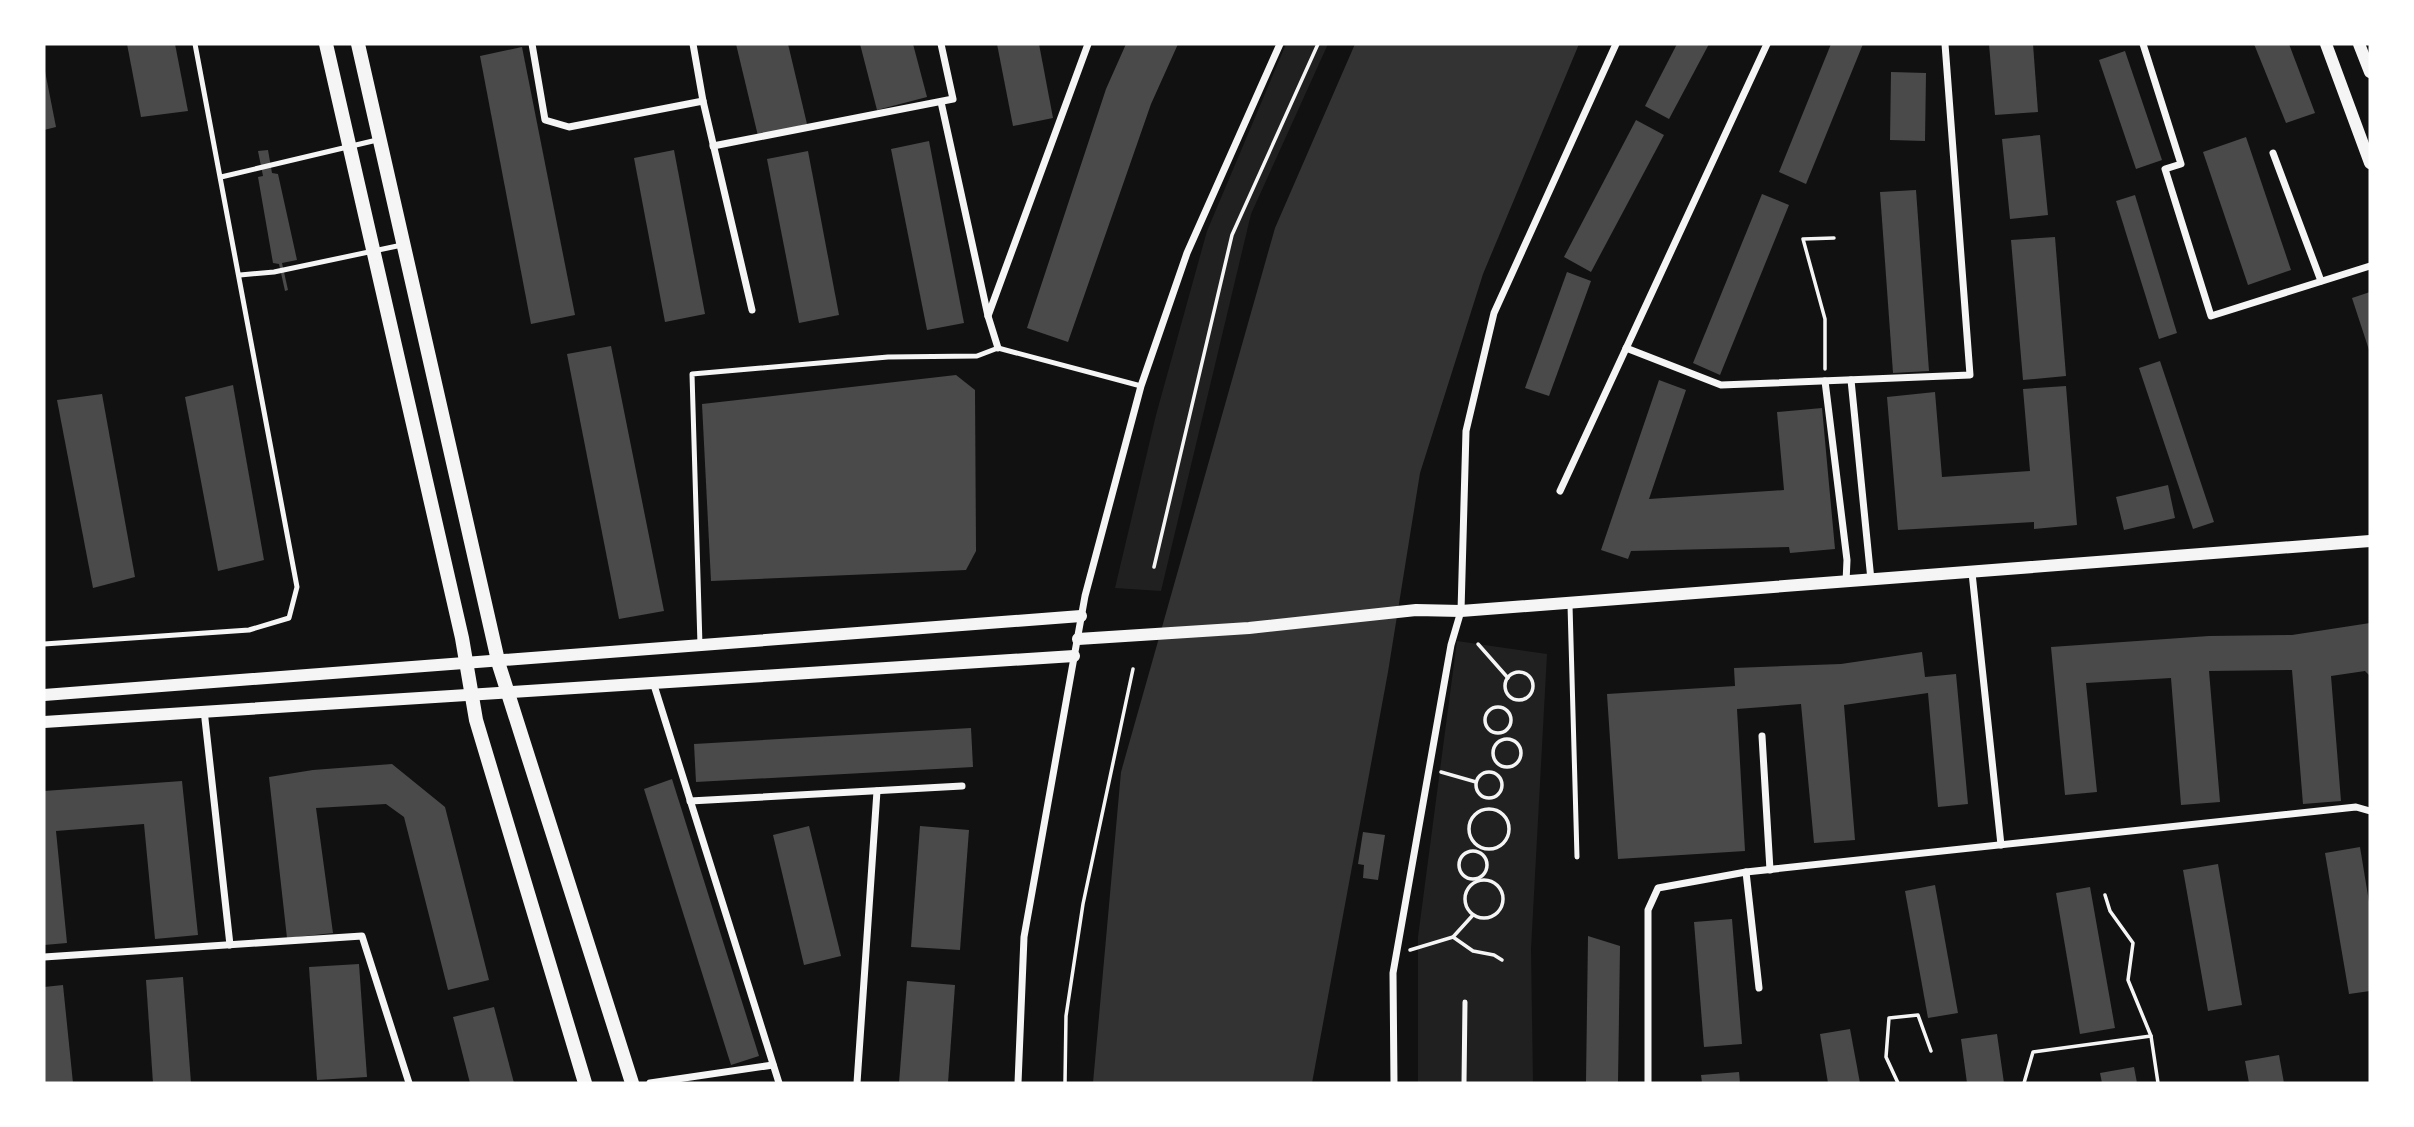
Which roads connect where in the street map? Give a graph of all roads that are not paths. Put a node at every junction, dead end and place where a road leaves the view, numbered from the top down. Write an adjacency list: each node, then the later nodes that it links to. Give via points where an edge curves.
1 (195, 44): 23 (lane)
2 (326, 44): 19 (main road)
3 (358, 44): 18 (main road)
4 (532, 44): 16 (street, via 545,120 569,127)
5 (693, 44): 16 (street)
6 (941, 44): 17 (street, via 953,99)
7 (1088, 44): 30 (street)
8 (1280, 44): 35 (street, via 1188,253)
9 (1616, 44): 42 (street, via 1494,313 1466,431)
10 (1767, 44): 32 (street)
11 (1945, 44): 33 (street, via 1970,375)
12 (2143, 44): 28 (street, via 2181,164 2165,169 2211,316)
13 (2326, 44): 22 (street)
14 (2359, 44): 15 (street)
15 (2370, 72)
16 (703, 101): 20 (street)
17 (941, 102): 20 (street); 30 (street)
18 (380, 139): 19 (lane); 24 (main road)
19 (349, 146): 23 (lane); 25 (main road)
20 (713, 146): 29 (street)
21 (2273, 153): 28 (street)
22 (2370, 163)
23 (221, 177): 27 (lane)
24 (405, 244): 25 (lane); 48 (main road)
25 (373, 251): 27 (lane); 49 (main road)
26 (2370, 266): 28 (street)
27 (240, 275): 45 (lane, via 297,587 289,618 249,630)
28 (2321, 281)
29 (752, 310)
30 (988, 316): 31 (street)
31 (998, 348): 35 (lane); 46 (lane, via 976,356 888,358 692,374)
32 (1626, 348): 34 (street, via 1721,386); 36 (street)
33 (1851, 380): 34 (street); 39 (street)
34 (1825, 381): 40 (street)
35 (1141, 386): 43 (street)
36 (1560, 491)
37 (2370, 541): 38 (street)
38 (1972, 573): 39 (street); 61 (street)
39 (1871, 580): 40 (street)
40 (1846, 582): 41 (street)
41 (1570, 602): 42 (street); 62 (lane)
42 (1461, 611): 44 (street, via 1416,610); 77 (street, via 1451,645 1397,950)
43 (1081, 617): 44 (street); 46 (street)
44 (1078, 639): 47 (street)
45 (44, 644)
46 (700, 645): 48 (street)
47 (1074, 656): 50 (street); 76 (street, via 1024,937)
48 (499, 660): 49 (street); 51 (main road)
49 (465, 663): 52 (main road); 53 (street)
50 (653, 682): 51 (street); 59 (street)
51 (508, 691): 52 (street); 72 (main road)
52 (471, 693): 54 (street); 71 (main road)
53 (44, 695)
54 (204, 710): 55 (street); 65 (street)
55 (44, 722)
56 (1762, 736): 63 (street)
57 (962, 786): 58 (street)
58 (877, 791): 59 (street); 75 (street)
59 (690, 801): 69 (street)
60 (2370, 811): 61 (street, via 2356,807)
61 (2001, 845): 63 (street)
62 (1577, 857)
63 (1770, 870): 64 (street)
64 (1746, 872): 67 (street); 79 (street, via 1658,888 1648,910)
65 (230, 945): 66 (street); 70 (street, via 362,936)
66 (44, 957)
67 (1759, 988)
68 (1465, 1002): 78 (lane)
69 (773, 1065): 73 (street); 74 (street)
70 (409, 1083)
71 (585, 1083)
72 (632, 1083)
73 (650, 1083)
74 (779, 1083)
75 (857, 1083)
76 (1018, 1083)
77 (1394, 1083)
78 (1464, 1083)
79 (1648, 1083)

